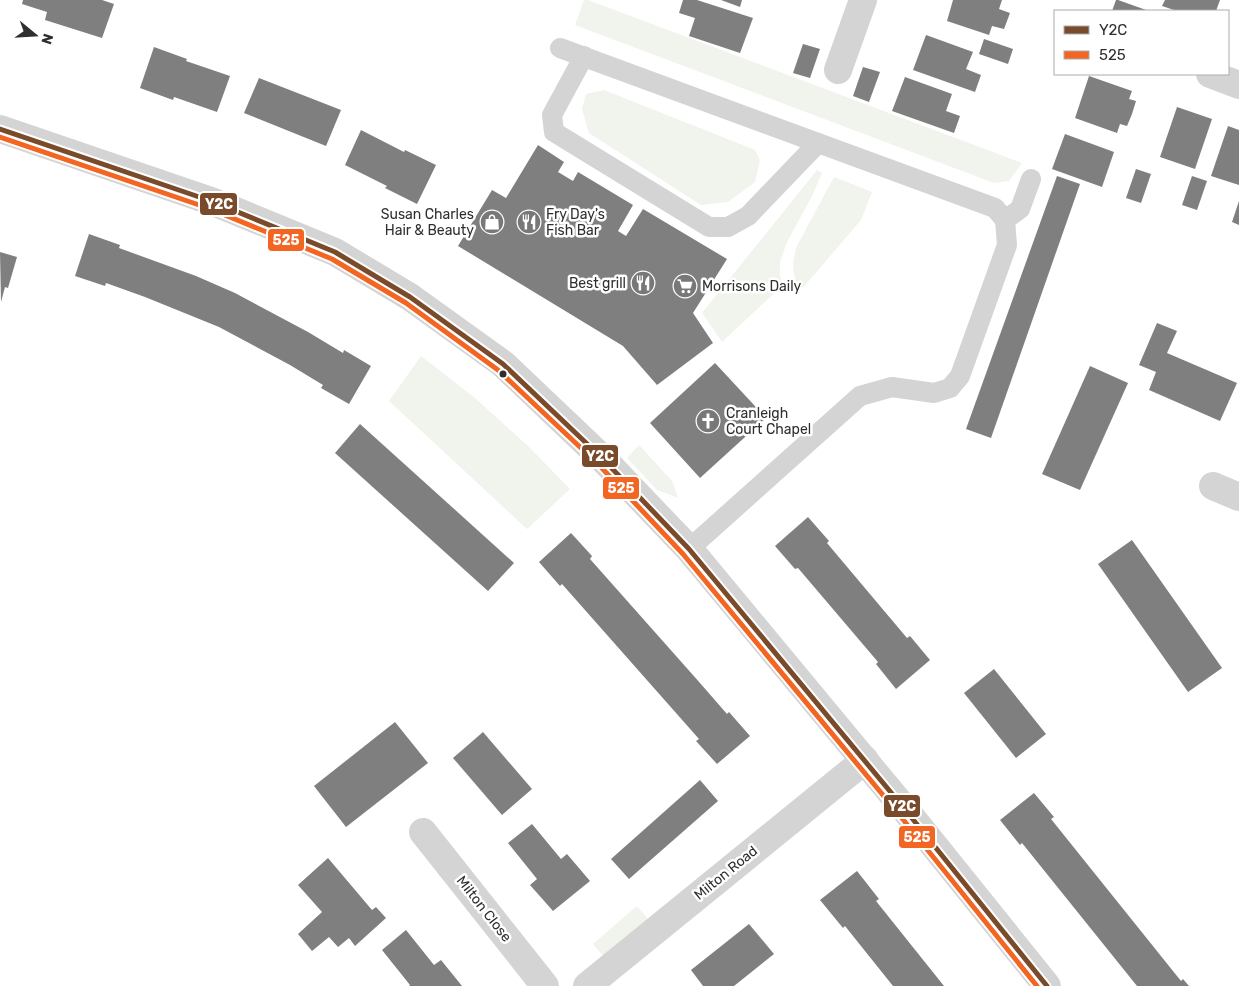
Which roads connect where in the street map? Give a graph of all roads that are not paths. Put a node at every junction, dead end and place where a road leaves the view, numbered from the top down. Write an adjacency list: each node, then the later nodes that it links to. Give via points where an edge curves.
1 (859, 1): 4 (street)
2 (560, 48): 3 (lane)
3 (584, 56): 8 (lane); 8 (lane, via 552,115 554,132 709,227 728,227 748,216)
4 (838, 70)
5 (1213, 75): 6 (street)
6 (1239, 85)
7 (6, 134): 13 (street, via 210,201 335,252 410,297 502,364 603,459)
8 (818, 143): 10 (lane, via 995,208)
9 (1031, 179): 10 (lane, via 1020,209)
10 (1005, 220): 13 (lane, via 1007,245 960,376 950,388 934,393 892,387 860,396)
11 (1214, 486): 12 (street)
12 (1239, 498)
13 (689, 550): 14 (street)
14 (865, 760): 17 (street, Milton Road); 18 (street)
15 (423, 832): 16 (street, Milton Close)
16 (545, 986)
17 (587, 986)
18 (1047, 986)

